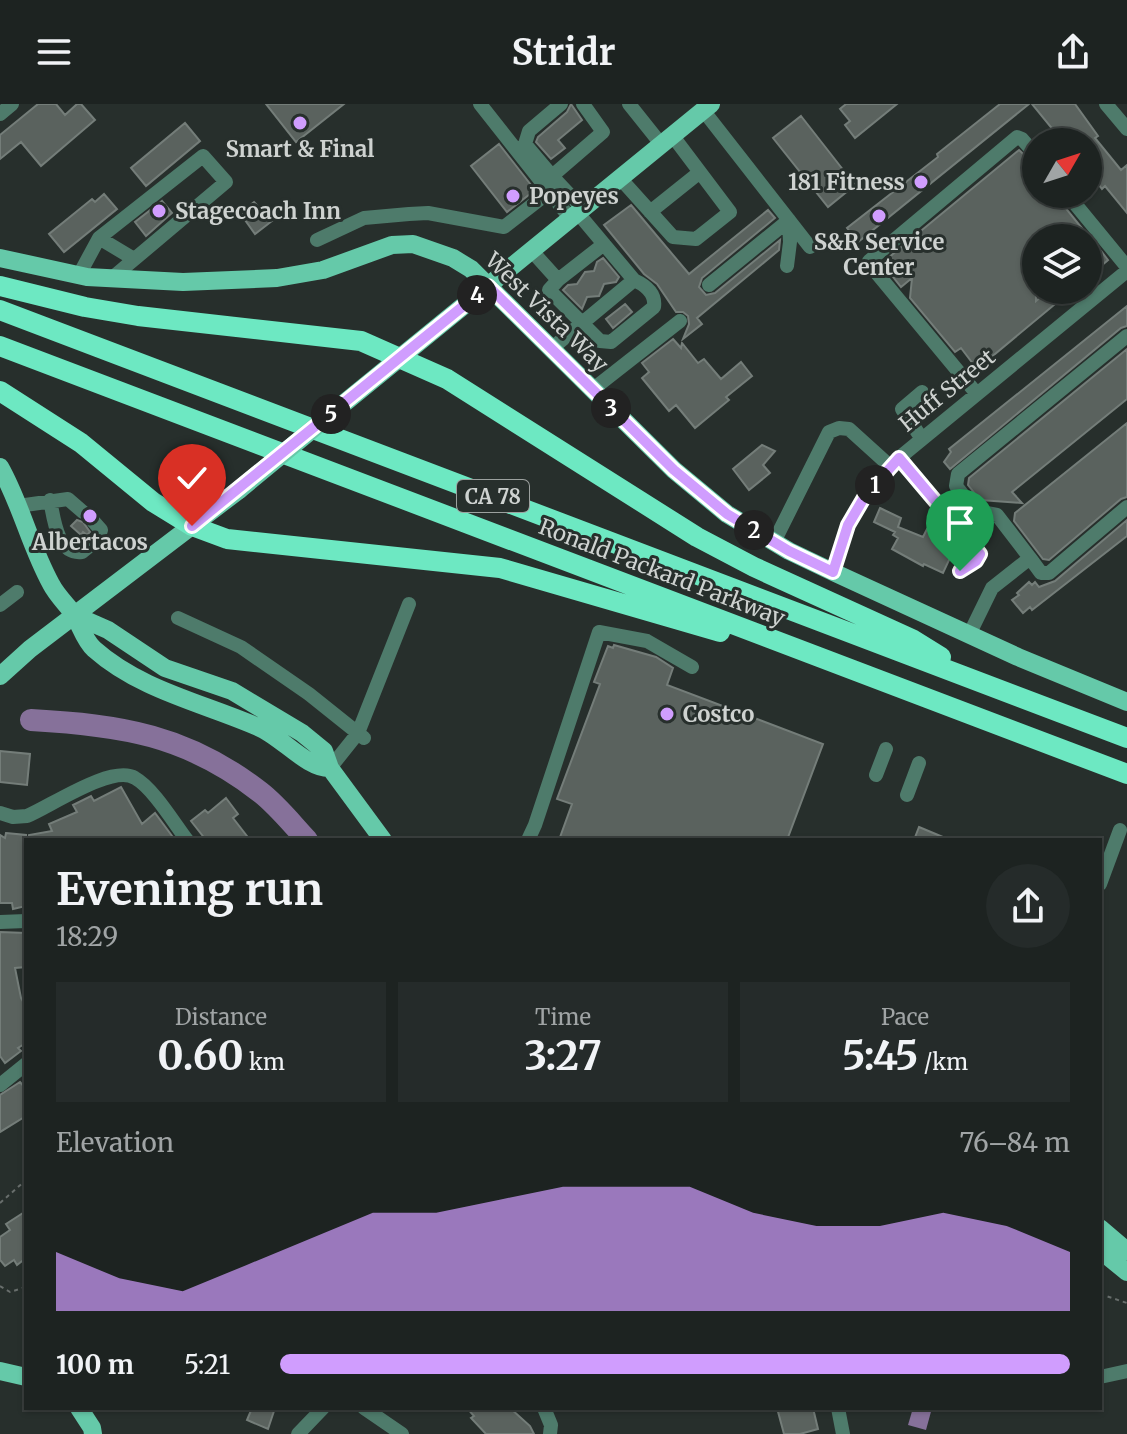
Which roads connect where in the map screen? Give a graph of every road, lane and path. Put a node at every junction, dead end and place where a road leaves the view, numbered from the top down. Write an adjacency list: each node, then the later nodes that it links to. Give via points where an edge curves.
1 (12, 104): 8 (street)
2 (480, 104): 15 (street)
3 (561, 104): 13 (street, via 529,131 525,144)
4 (583, 104): 13 (street, via 603,132)
5 (629, 104): 11 (street)
6 (1106, 104): 9 (street)
7 (707, 107): 11 (main road); 19 (street)
8 (0, 114)
9 (1124, 119)
10 (1022, 139): 46 (street, via 1017,137 869,261)
11 (667, 140): 12 (street); 14 (main road)
12 (700, 172): 17 (street); 17 (street, via 730,212 696,239 673,237)
13 (552, 176): 18 (street)
14 (619, 177): 17 (street); 18 (main road)
15 (549, 192): 18 (street); 21 (street, via 504,227 409,214 364,218)
16 (1078, 208): 28 (street)
17 (650, 212)
18 (576, 213): 22 (street); 24 (main road)
19 (789, 220): 23 (street); 27 (street); 33 (street)
20 (99, 238): 26 (street); 26 (street, via 203,156 226,182); 29 (street)
21 (317, 240)
22 (604, 244): 31 (street); 32 (street)
23 (810, 247)
24 (531, 250): 31 (street); 35 (main road)
25 (0, 258): 29 (main road, West Vista Way)
26 (134, 259): 30 (street)
27 (787, 266)
28 (1127, 270): 46 (street, Huff Street)
29 (79, 275): 30 (main road, West Vista Way)
30 (112, 278): 35 (main road, West Vista Way, via 277,278 323,270 392,245 413,244 453,258)
31 (558, 280): 38 (street, via 549,290)
32 (634, 280): 38 (street); 38 (street, via 646,286 654,307 611,342 600,341)
33 (709, 285)
34 (0, 286): 42 (highway, via 138,316 361,341)
35 (488, 286): 41 (main road, West Vista Way); 42 (main road)
36 (0, 310): 67 (highway, Ronald Packard Parkway / CA 78)
37 (680, 321): 43 (street)
38 (582, 323): 41 (street)
39 (1127, 336): 55 (street, via 958,474 956,486 976,511 997,515)
40 (0, 346): 65 (highway, Ronald Packard Parkway / CA 78)
41 (551, 349): 43 (main road, West Vista Way)
42 (399, 358): 53 (main road, bridge); 67 (highway, via 447,379 697,537 912,639)
43 (592, 390): 54 (main road, West Vista Way, via 674,470 727,514)
44 (0, 391): 53 (highway, via 81,443 153,502)
45 (922, 392): 47 (street, via 902,409)
46 (977, 394): 47 (street, Huff Street)
47 (922, 439): 48 (street, Huff Street)
48 (895, 463): 54 (street, via 849,429 829,432); 56 (street, via 980,554); 57 (street, Huff Street, via 848,525)
49 (0, 467): 51 (main road)
50 (50, 500): 50 (street, via 68,499 101,530 98,539 82,552 69,551); 51 (street)
51 (18, 506): 61 (main road, via 52,587)
52 (1127, 507): 55 (street, via 1049,573 1041,573)
53 (192, 526): 61 (main road); 65 (highway, via 227,539 500,568)
54 (774, 542): 57 (main road, West Vista Way)
55 (1030, 558): 63 (street, via 992,588)
56 (960, 571)
57 (833, 572): 63 (main road, West Vista Way)
58 (17, 592): 60 (street)
59 (409, 604): 69 (street)
60 (0, 605)
61 (74, 615): 66 (main road); 73 (main road, via 108,630 165,668 224,687 251,702 324,751)
62 (178, 618): 69 (street, via 241,647)
63 (969, 635): 68 (main road, West Vista Way)
64 (692, 667): 81 (street, via 647,641 599,632)
65 (861, 673): 74 (highway, Ronald Packard Parkway / CA 78)
66 (0, 676)
67 (985, 683): 70 (highway, Ronald Packard Parkway / CA 78)
68 (1127, 702)
69 (361, 736): 73 (street)
70 (1127, 738)
71 (886, 749): 75 (street)
72 (919, 763): 76 (street)
73 (330, 768): 80 (main road)
74 (1127, 774)
75 (876, 775)
76 (907, 795)
77 (0, 813): 79 (street, via 27,816 107,776 126,775 144,785)
78 (1120, 830): 82 (street)
79 (185, 838)
80 (382, 838)
81 (529, 838)
82 (1102, 879)
83 (24, 921): 84 (street)
84 (0, 922)
85 (24, 1066): 86 (street)
86 (0, 1085)
87 (24, 1182): 88 (path)
88 (0, 1203)
89 (1102, 1230): 90 (main road)
90 (1127, 1251)
91 (1102, 1252): 92 (main road)
92 (1127, 1272)
93 (0, 1286): 94 (path, via 10,1292)
94 (24, 1288)
95 (1102, 1295): 96 (path)
96 (1127, 1303)
97 (0, 1371): 99 (main road)
98 (1127, 1371): 100 (street)
99 (24, 1377)
100 (1102, 1377)
101 (80, 1410): 106 (main road)
102 (321, 1410): 107 (street)
103 (367, 1410): 108 (street)
104 (545, 1410): 109 (street)
105 (838, 1410): 110 (street)
106 (93, 1434)
107 (298, 1434)
108 (402, 1434)
109 (550, 1434)
110 (843, 1434)

